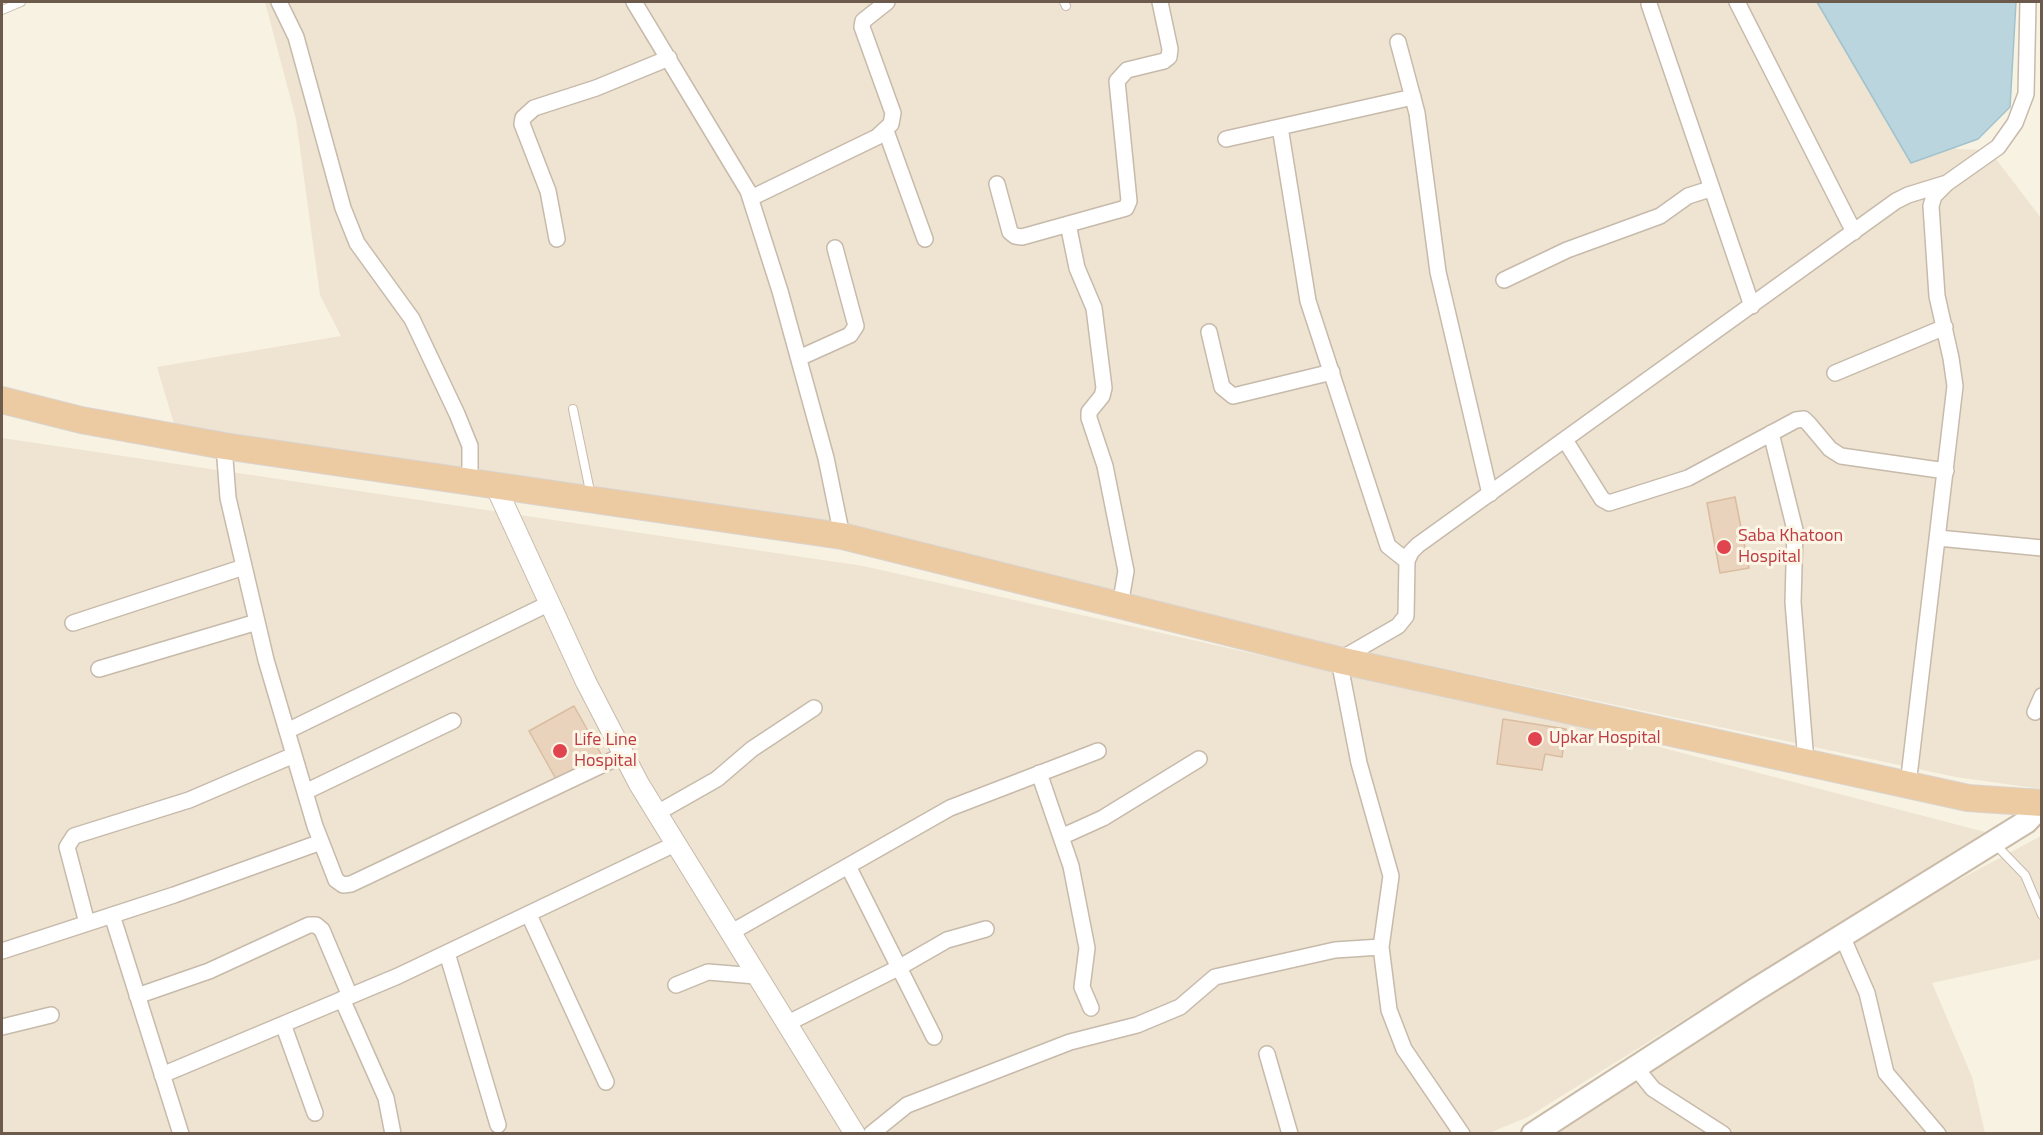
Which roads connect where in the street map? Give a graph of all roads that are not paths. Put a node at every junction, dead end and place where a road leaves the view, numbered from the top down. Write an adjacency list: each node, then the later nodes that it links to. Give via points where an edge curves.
1 (21, 2): 9 (lane)
2 (279, 2): 38 (street, via 296,37 357,243 412,319 458,414 470,446)
3 (634, 2): 11 (street)
4 (887, 2): 14 (street, via 863,21 862,27 893,113)
5 (1160, 2): 20 (street, via 1169,57 1127,70 1118,81 1129,201 1121,210)
6 (1737, 2): 21 (street)
7 (2028, 2): 16 (street, via 2026,94 2015,123 1998,147)
8 (1649, 4): 18 (street)
9 (2, 10)
10 (1398, 42): 12 (street)
11 (669, 58): 19 (street, via 741,176); 22 (street, via 534,108 523,118 548,191)
12 (1413, 97): 13 (street); 40 (street, via 1438,272)
13 (1280, 127): 15 (street); 30 (street, via 1305,290)
14 (886, 131): 19 (street); 23 (street)
15 (1226, 139)
16 (1947, 183): 21 (street, via 1908,195); 27 (street, via 1934,196 1931,206 1937,296)
17 (997, 184): 20 (street, via 1010,232 1015,236)
18 (1710, 189): 25 (street, via 1688,196 1660,216 1567,250); 26 (street)
19 (750, 198): 29 (street)
20 (1068, 224): 48 (street, via 1077,268 1094,308 1104,388 1089,418 1105,466 1126,570)
21 (1854, 232): 26 (street)
22 (557, 239)
23 (925, 239)
24 (835, 248): 29 (street, via 856,326 854,332)
25 (1504, 280)
26 (1752, 306): 35 (street)
27 (1945, 327): 31 (street); 37 (street, via 1954,386)
28 (1209, 332): 30 (street, via 1222,387 1233,396)
29 (799, 358): 42 (street)
30 (1332, 372): 45 (street, via 1388,546)
31 (1835, 373)
32 (2, 400): 36 (highway, via 81,420)
33 (573, 409): 41 (lane)
34 (1771, 433): 35 (street, via 1688,478 1609,503 1602,499); 37 (street, via 1804,419 1841,456); 62 (street, via 1795,530 1793,602)
35 (1565, 440): 40 (street)
36 (224, 446): 38 (highway); 46 (street, via 228,498)
37 (1946, 471): 43 (street)
38 (470, 482): 39 (highway)
39 (495, 485): 41 (highway); 47 (street)
40 (1490, 494): 45 (street, via 1418,545)
41 (592, 500): 42 (highway)
42 (842, 536): 48 (highway)
43 (1938, 538): 44 (street); 64 (street)
44 (2042, 548)
45 (1407, 561): 51 (street, via 1406,616 1398,626)
46 (244, 567): 49 (street); 50 (street)
47 (550, 603): 57 (street); 60 (street)
48 (1120, 606): 51 (highway)
49 (257, 621): 52 (street); 57 (street)
50 (73, 623)
51 (1339, 660): 62 (highway); 80 (street, via 1359,764 1390,876)
52 (99, 669)
53 (2042, 696): 55 (street)
54 (814, 708): 67 (street, via 752,749 717,779)
55 (2036, 712)
56 (453, 721): 65 (street)
57 (287, 730): 59 (street)
58 (1098, 751): 63 (street)
59 (294, 755): 65 (street); 76 (street, via 189,800 74,836 68,847)
60 (623, 755): 67 (street); 69 (street, via 351,884 343,885 336,879)
61 (1199, 759): 68 (street, via 1103,818)
62 (1806, 762): 64 (highway)
63 (1039, 773): 68 (street); 72 (street, via 950,808)
64 (1908, 785): 66 (highway, via 1968,798)
65 (305, 792): 69 (street)
66 (2042, 804): 70 (main road, via 2026,822)
67 (657, 813): 71 (street)
68 (1061, 837): 88 (street, via 1071,866 1087,948 1082,987)
69 (321, 842): 73 (street)
70 (1992, 842): 75 (lane, via 2025,874); 79 (main road)
71 (675, 844): 74 (street); 78 (street)
72 (848, 866): 78 (street); 83 (street)
73 (112, 915): 76 (street); 86 (street)
74 (528, 915): 82 (street); 97 (street)
75 (2042, 915)
76 (87, 923): 81 (street)
77 (986, 929): 83 (street, via 947,940)
78 (730, 933): 84 (street)
79 (1842, 936): 95 (main road); 108 (street, via 1867,993 1886,1073)
80 (1381, 947): 103 (street, via 1335,950 1226,974 1205,985 1180,1007 1137,1025 1070,1042 908,1105); 105 (street, via 1389,1010 1404,1049)
81 (2, 951)
82 (447, 953): 87 (street); 99 (street)
83 (900, 967): 91 (street); 93 (street)
84 (756, 976): 85 (street, via 708,972); 91 (street)
85 (676, 985)
86 (137, 996): 87 (street, via 316,925 322,930); 96 (street)
87 (346, 998): 90 (street); 101 (street, via 386,1098)
88 (1091, 1008)
89 (51, 1015): 92 (street)
90 (283, 1024): 96 (street); 98 (street)
91 (786, 1024): 102 (street)
92 (2, 1027)
93 (934, 1037)
94 (1267, 1054): 104 (street)
95 (1636, 1068): 106 (main road); 107 (street, via 1653,1089)
96 (162, 1075): 100 (street)
97 (606, 1082)
98 (315, 1113)
99 (498, 1125)
100 (181, 1134)
101 (393, 1134)
102 (855, 1134)
103 (871, 1134)
104 (1290, 1134)
105 (1461, 1134)
106 (1533, 1134)
107 (1723, 1134)
108 (1938, 1134)

